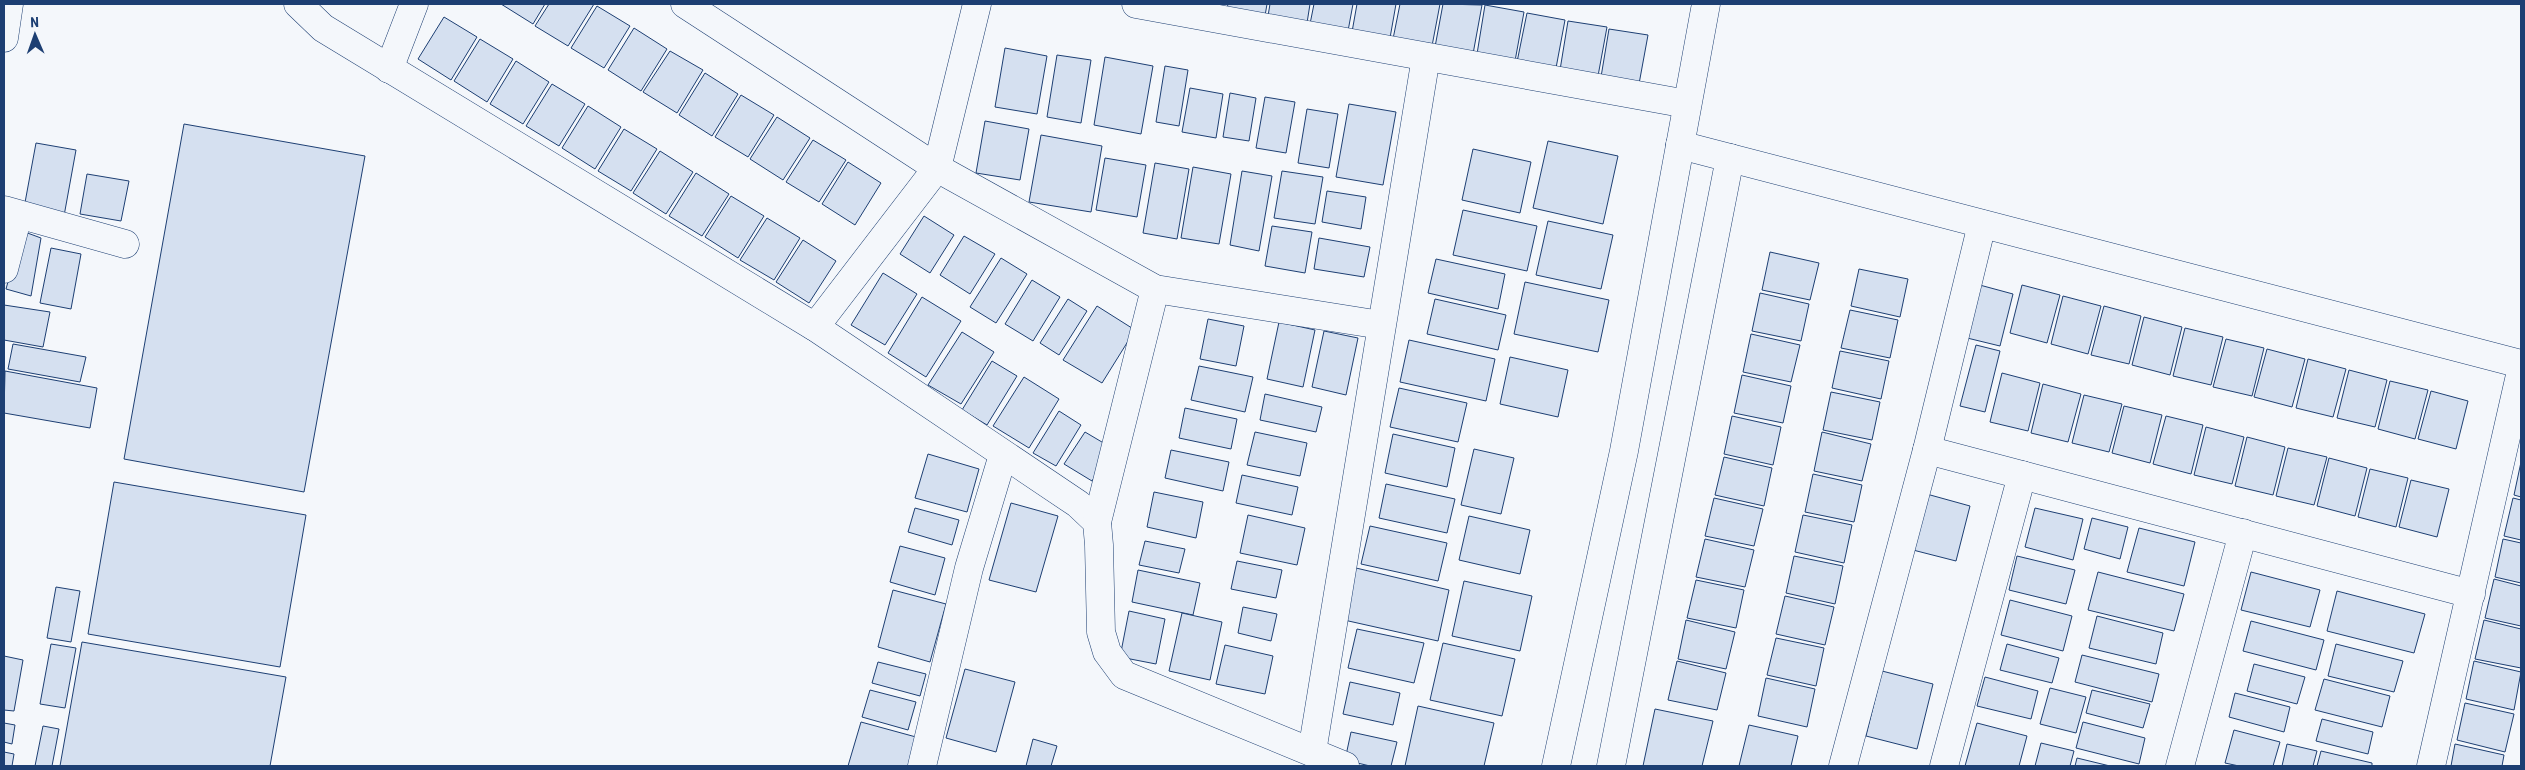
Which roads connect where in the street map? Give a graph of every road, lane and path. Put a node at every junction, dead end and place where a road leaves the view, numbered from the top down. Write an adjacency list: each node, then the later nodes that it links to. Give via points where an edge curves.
1 (9, 4): 8 (street)
2 (298, 4): 10 (street, via 323,28)
3 (414, 4): 10 (street)
4 (684, 4): 14 (street)
5 (977, 4): 14 (street)
6 (1136, 4): 9 (street)
7 (1706, 4): 11 (street)
8 (4, 38)
9 (1426, 57): 11 (street); 20 (street)
10 (390, 68): 21 (street)
11 (1687, 104): 12 (street)
12 (1680, 144): 13 (street); 34 (street, via 1624,451)
13 (1730, 158): 16 (street); 35 (street)
14 (937, 168): 19 (street); 21 (street)
15 (11, 212): 17 (street); 18 (street)
16 (1982, 224): 22 (street); 24 (street)
17 (125, 244)
18 (4, 269)
19 (1155, 289): 20 (street); 27 (street)
20 (1381, 325): 30 (street)
21 (815, 327): 25 (street)
22 (2521, 364)
23 (2521, 371): 29 (street)
24 (1927, 450): 26 (street); 31 (street)
25 (1003, 455): 27 (street, via 1078,504); 32 (street, via 969,568)
26 (2022, 475): 28 (street); 36 (street)
27 (1097, 522): 30 (street, via 1100,632 1107,652 1124,675)
28 (2243, 533): 29 (street); 37 (street)
29 (2471, 594): 38 (street)
30 (1312, 752): 33 (street)
31 (1851, 764)
32 (922, 766)
33 (1345, 766)
34 (1556, 766)
35 (1611, 766)
36 (1944, 766)
37 (2180, 766)
38 (2431, 766)

